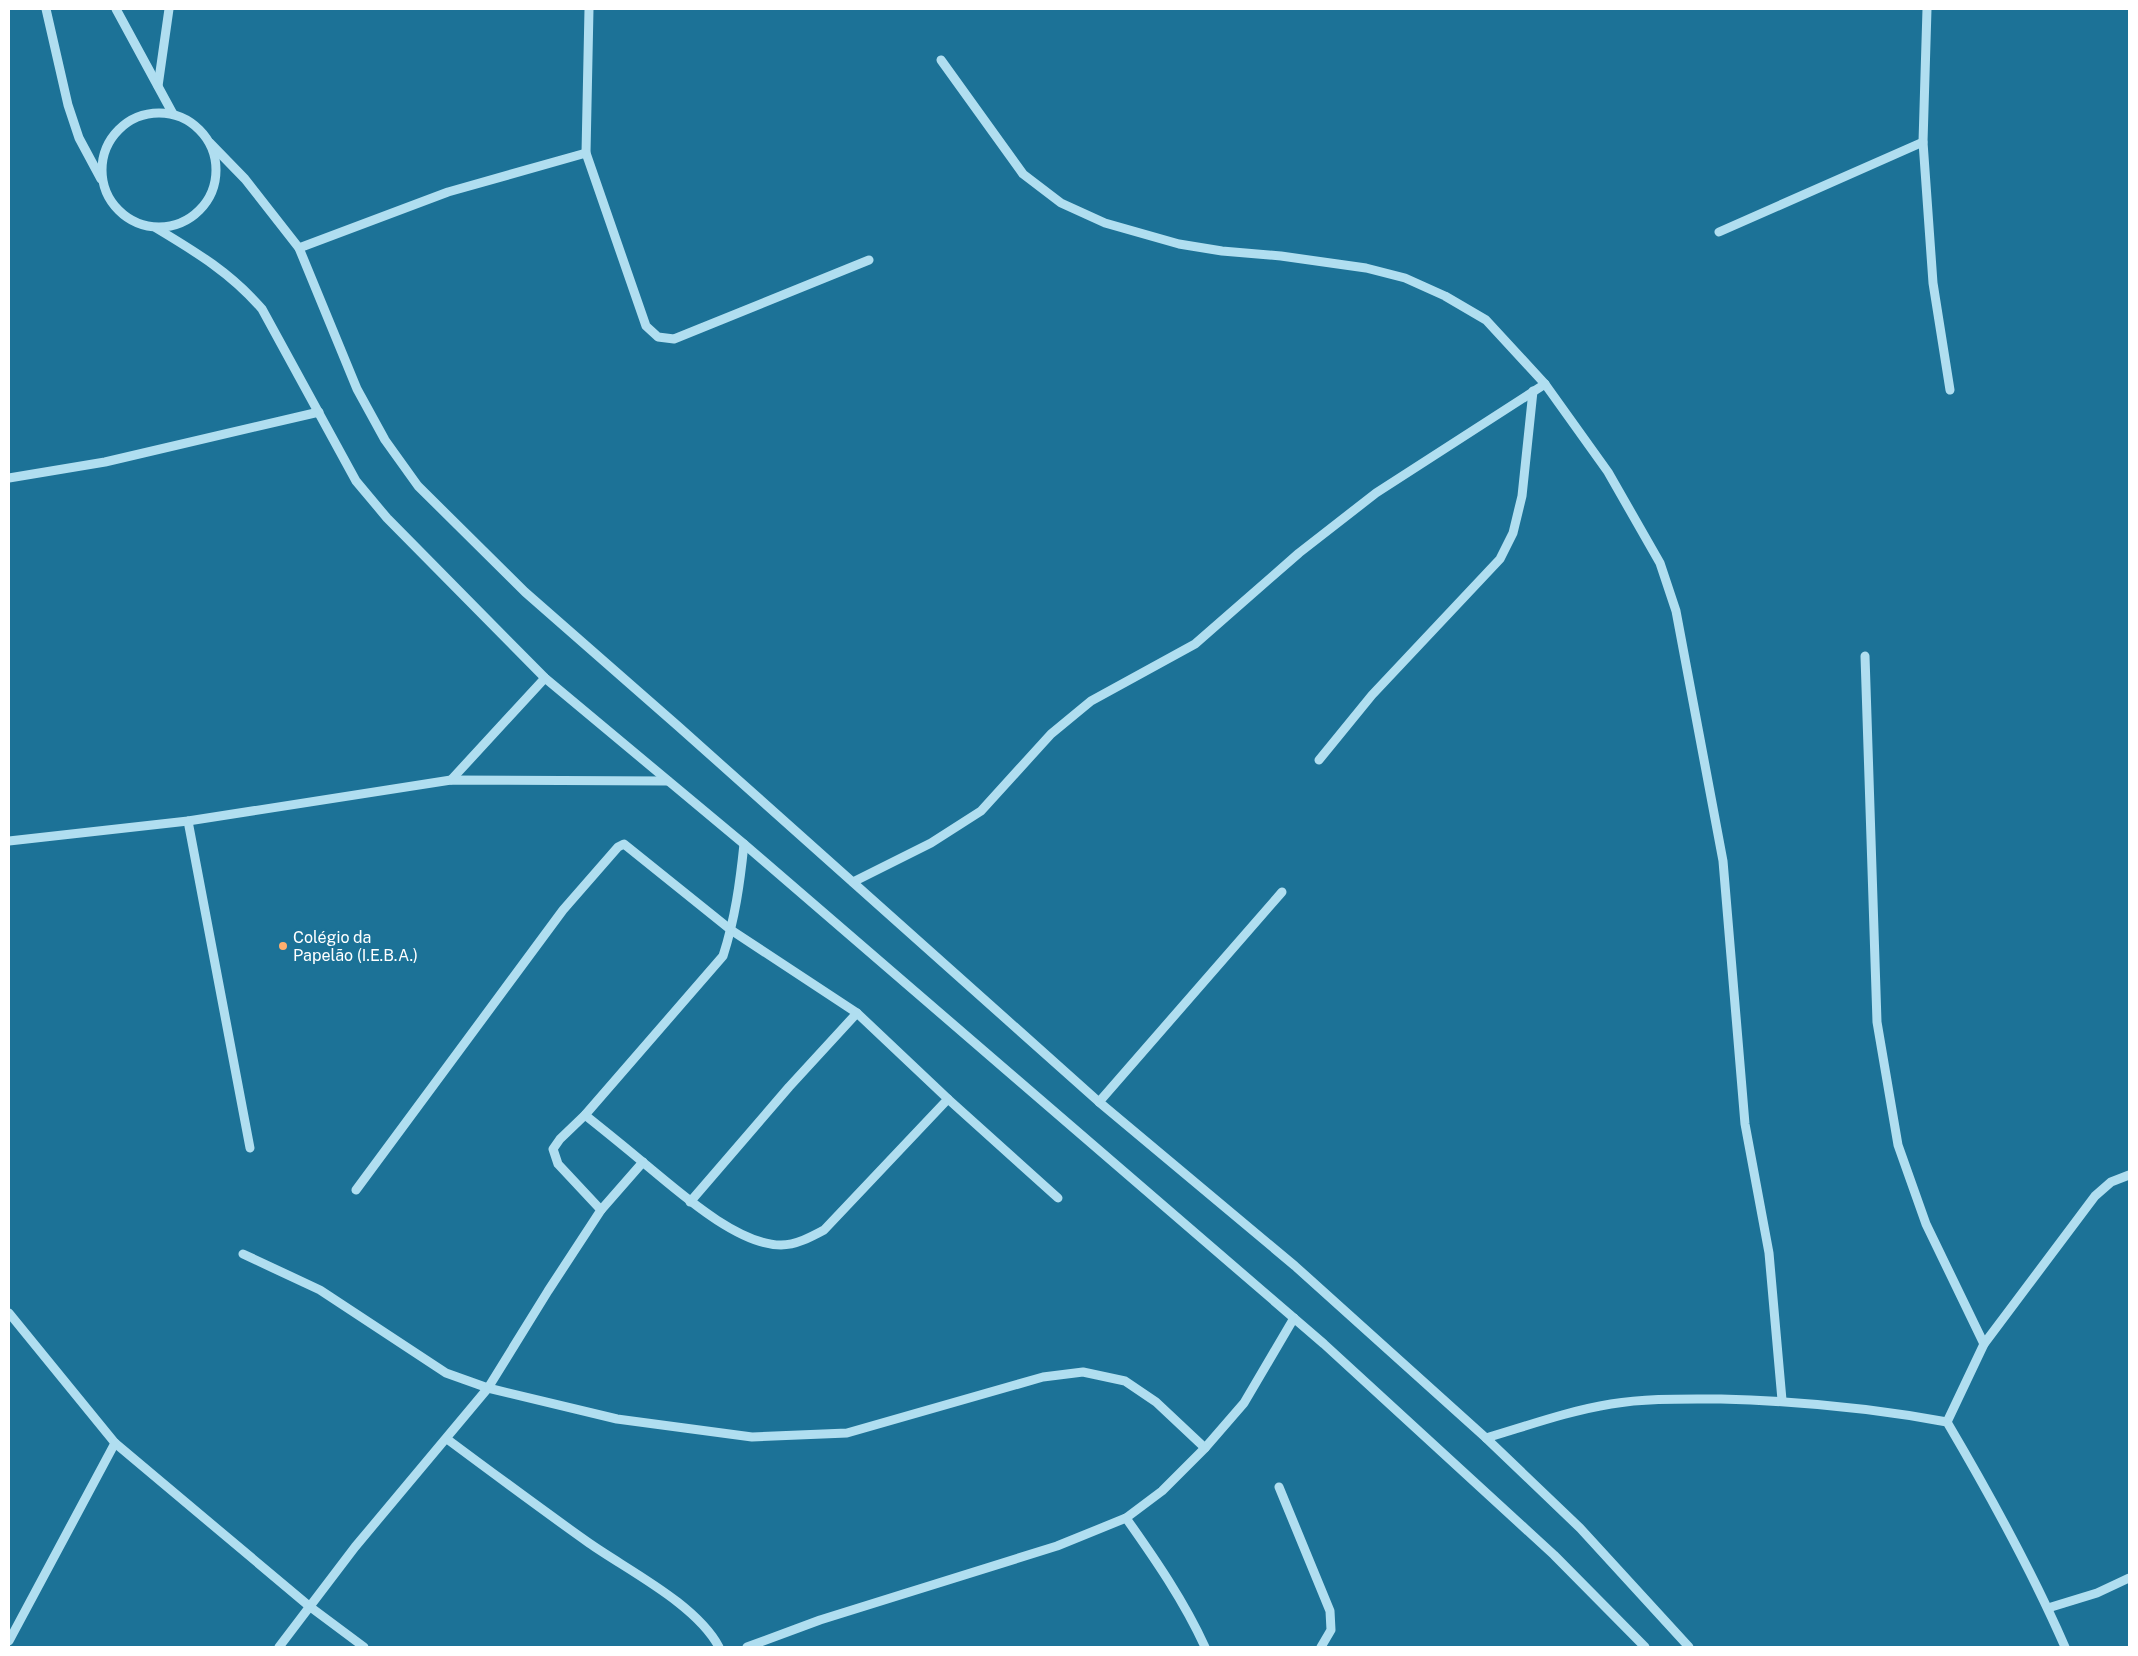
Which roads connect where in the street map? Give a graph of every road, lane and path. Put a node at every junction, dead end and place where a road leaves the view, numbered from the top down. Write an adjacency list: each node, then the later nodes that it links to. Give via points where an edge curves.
1 (46, 9): 12 (street, via 68,105 79,138)
2 (116, 9): 7 (street)
3 (169, 9): 7 (street)
4 (590, 9): 11 (street)
5 (1927, 9): 10 (street)
6 (941, 60): 17 (street, via 1022,174 1060,203 1106,223 1179,244 1366,268 1405,278 1486,320)
7 (158, 86): 8 (street)
8 (173, 114): 9 (street, via 194,124); 12 (street, via 161,112 138,116 119,129 104,154)
9 (210, 142): 13 (street, via 217,172 208,201 186,222); 15 (street, via 245,179)
10 (1923, 142): 14 (street); 18 (street, via 1933,283)
11 (586, 153): 15 (street, via 448,192); 16 (street, via 646,326 658,337 674,339)
12 (103, 183): 13 (street, via 110,200 122,214)
13 (156, 228): 20 (street, via 212,262 256,301)
14 (1718, 232)
15 (298, 248): 30 (street, via 357,388 386,440 418,486 524,592)
16 (869, 260)
17 (1545, 384): 19 (street); 49 (street, via 1608,472 1660,563 1676,611 1723,861 1744,1124 1769,1253)
18 (1950, 390)
19 (1533, 391): 24 (street, via 1522,496 1513,533 1500,559 1372,695); 30 (street, via 1376,493 1298,554 1195,644 1091,701 1051,734 981,811 930,843)
20 (318, 412): 21 (street, via 105,462); 23 (street, via 356,481 387,518)
21 (9, 478)
22 (1865, 656): 47 (street, via 1877,1022 1898,1145 1926,1224)
23 (545, 678): 25 (street); 26 (street)
24 (1320, 760)
25 (451, 780): 26 (street); 27 (street)
26 (668, 781): 29 (street)
27 (188, 821): 28 (street); 37 (street)
28 (9, 841)
29 (744, 844): 32 (street); 46 (street)
30 (853, 882): 35 (street)
31 (1282, 892): 35 (street)
32 (731, 930): 33 (street); 36 (street, via 723,956); 40 (street, via 627,844 621,845 563,910)
33 (857, 1014): 34 (street); 42 (street)
34 (948, 1098): 41 (street); 42 (street, via 824,1230 802,1241 781,1245 758,1241)
35 (1099, 1102): 51 (street, via 1295,1266)
36 (585, 1115): 38 (street); 43 (street, via 560,1139 554,1149 555,1157)
37 (250, 1148)
38 (643, 1162): 42 (street); 43 (street)
39 (2129, 1175): 47 (street, via 2111,1182 2095,1196)
40 (356, 1190)
41 (1058, 1198)
42 (690, 1202)
43 (601, 1210): 48 (street)
44 (243, 1254): 48 (street, via 320,1290 446,1372)
45 (9, 1313): 53 (street)
46 (1294, 1318): 54 (street, via 1244,1403); 67 (street, via 1554,1555)
47 (1984, 1344): 50 (street)
48 (488, 1388): 52 (street); 54 (street, via 617,1419 752,1437 847,1433 1043,1378 1083,1372 1125,1381 1156,1402)
49 (1782, 1400): 50 (street); 51 (street, via 1657,1398 1569,1413)
50 (1947, 1422): 59 (street, via 1977,1472)
51 (1486, 1438): 68 (street, via 1580,1528)
52 (447, 1439): 58 (street); 63 (street, via 575,1533 658,1588 694,1616)
53 (115, 1442): 58 (street); 60 (street)
54 (1204, 1448): 56 (street, via 1162,1491)
55 (1279, 1487): 66 (street, via 1330,1611 1331,1630)
56 (1126, 1518): 64 (street, via 1057,1546 820,1620); 65 (street, via 1158,1563)
57 (2129, 1578): 59 (street, via 2097,1593)
58 (309, 1606): 61 (street); 62 (street)
59 (2048, 1608): 69 (street)
60 (9, 1641)
61 (278, 1647)
62 (364, 1647)
63 (719, 1647)
64 (747, 1647)
65 (1205, 1647)
66 (1321, 1647)
67 (1645, 1647)
68 (1689, 1647)
69 (2065, 1647)

